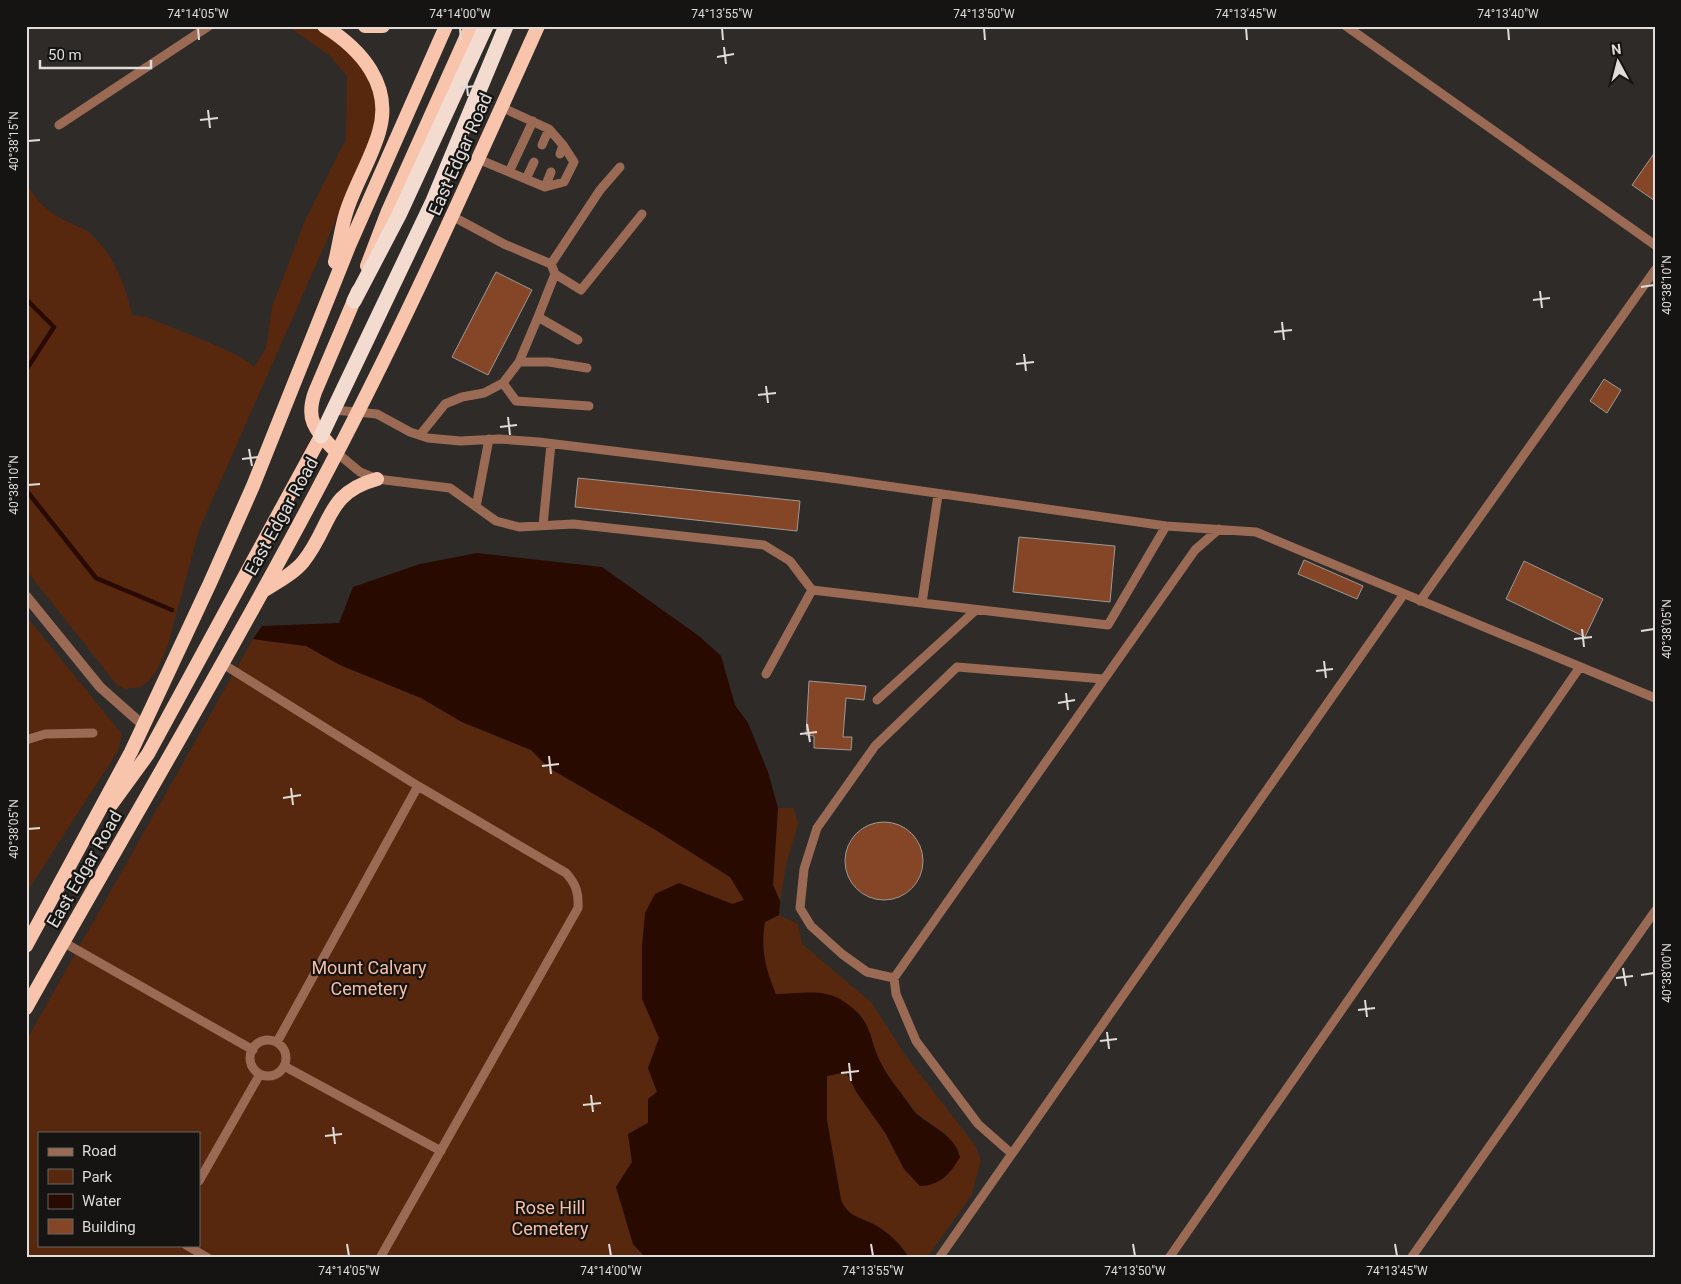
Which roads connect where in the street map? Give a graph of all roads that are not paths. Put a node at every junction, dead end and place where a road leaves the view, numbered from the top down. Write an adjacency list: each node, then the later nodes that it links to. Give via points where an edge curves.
1 (209, 26): 13 (lane)
2 (324, 26): 31 (highway, via 349,42 368,65 379,93 382,113 377,138 346,213)
3 (365, 26): 4 (highway)
4 (383, 26)
5 (446, 26): 31 (highway, East Edgar Road)
6 (471, 26): 32 (highway, via 388,211)
7 (486, 26): 32 (highway, via 399,215)
8 (506, 26): 39 (highway, via 433,201)
9 (538, 26): 11 (highway, East Edgar Road)
10 (1346, 26): 27 (lane)
11 (502, 107): 12 (lane); 18 (highway, East Edgar Road)
12 (533, 121): 14 (lane); 21 (lane)
13 (59, 125)
14 (549, 129): 15 (lane); 16 (lane)
15 (542, 145)
16 (563, 145): 17 (lane); 24 (lane, via 574,162 564,182)
17 (560, 154)
18 (478, 159): 21 (lane); 26 (highway, East Edgar Road)
19 (534, 162): 23 (lane)
20 (620, 167): 28 (lane, via 594,198)
21 (509, 172): 23 (lane)
22 (551, 172): 24 (lane)
23 (526, 179): 24 (lane)
24 (545, 187)
25 (642, 214): 30 (lane, via 581,290)
26 (452, 216): 28 (lane, via 504,244); 40 (highway, East Edgar Road)
27 (1655, 245)
28 (551, 264): 30 (lane)
29 (1655, 270): 56 (lane)
30 (555, 274): 33 (lane)
31 (328, 295): 65 (highway, East Edgar Road, via 246,502)
32 (354, 301): 41 (highway, via 312,399 311,419)
33 (538, 317): 34 (lane); 35 (lane)
34 (578, 340)
35 (519, 362): 36 (lane, via 549,362); 37 (lane)
36 (586, 368)
37 (503, 383): 38 (lane, via 516,401); 42 (lane, via 484,393 445,404)
38 (588, 406)
39 (334, 410): 40 (lane); 41 (highway)
40 (358, 412): 42 (lane, via 377,414); 45 (highway, East Edgar Road)
41 (322, 436): 45 (highway); 69 (highway, via 148,754)
42 (420, 436): 43 (lane, via 460,441)
43 (489, 439): 44 (lane); 48 (lane)
44 (551, 444): 47 (lane, via 824,477); 49 (lane)
45 (337, 453): 46 (lane, via 360,472); 53 (highway, East Edgar Road)
46 (377, 479): 48 (lane, via 450,488); 53 (highway, via 359,484 345,494 303,562)
47 (938, 495): 50 (lane); 57 (lane)
48 (476, 507): 49 (lane, via 496,521 519,527)
49 (543, 525): 52 (lane, via 573,524 764,545 790,561)
50 (1166, 526): 51 (lane); 58 (lane, via 1108,625)
51 (1219, 528): 54 (lane, via 1256,532); 62 (lane, via 1195,550)
52 (812, 590): 57 (lane); 61 (lane)
53 (260, 593): 59 (highway, East Edgar Road)
54 (1404, 594): 56 (lane); 80 (lane)
55 (26, 596): 65 (street, via 100,687)
56 (1420, 601): 60 (lane)
57 (922, 603): 58 (lane)
58 (976, 610): 64 (lane)
59 (223, 664): 68 (lane); 71 (highway, East Edgar Road)
60 (1580, 667): 63 (lane); 86 (lane)
61 (766, 674)
62 (1103, 679): 73 (lane); 73 (lane, via 957,667 875,746 847,784 817,828 804,869 800,908 811,926 842,954 867,972)
63 (1655, 698)
64 (877, 700)
65 (144, 726): 69 (highway, East Edgar Road)
66 (93, 733): 67 (lane, via 45,734)
67 (26, 740)
68 (418, 786): 75 (lane); 79 (lane, via 566,873 574,882 579,896 578,908)
69 (81, 846): 72 (highway, East Edgar Road)
70 (1655, 910): 87 (lane)
71 (63, 942): 74 (highway, East Edgar Road); 76 (lane)
72 (26, 946)
73 (894, 978): 80 (lane, via 896,994 916,1041 978,1124)
74 (26, 1008)
75 (276, 1042): 76 (lane, via 263,1041); 77 (lane, via 285,1052)
76 (253, 1050): 78 (lane, via 252,1064)
77 (284, 1066): 78 (lane, via 274,1075); 79 (lane)
78 (260, 1074): 81 (lane)
79 (441, 1151): 84 (lane)
80 (1012, 1154): 85 (lane)
81 (200, 1179)
82 (188, 1246): 83 (lane)
83 (208, 1258)
84 (380, 1258)
85 (939, 1258)
86 (1169, 1258)
87 (1411, 1258)

